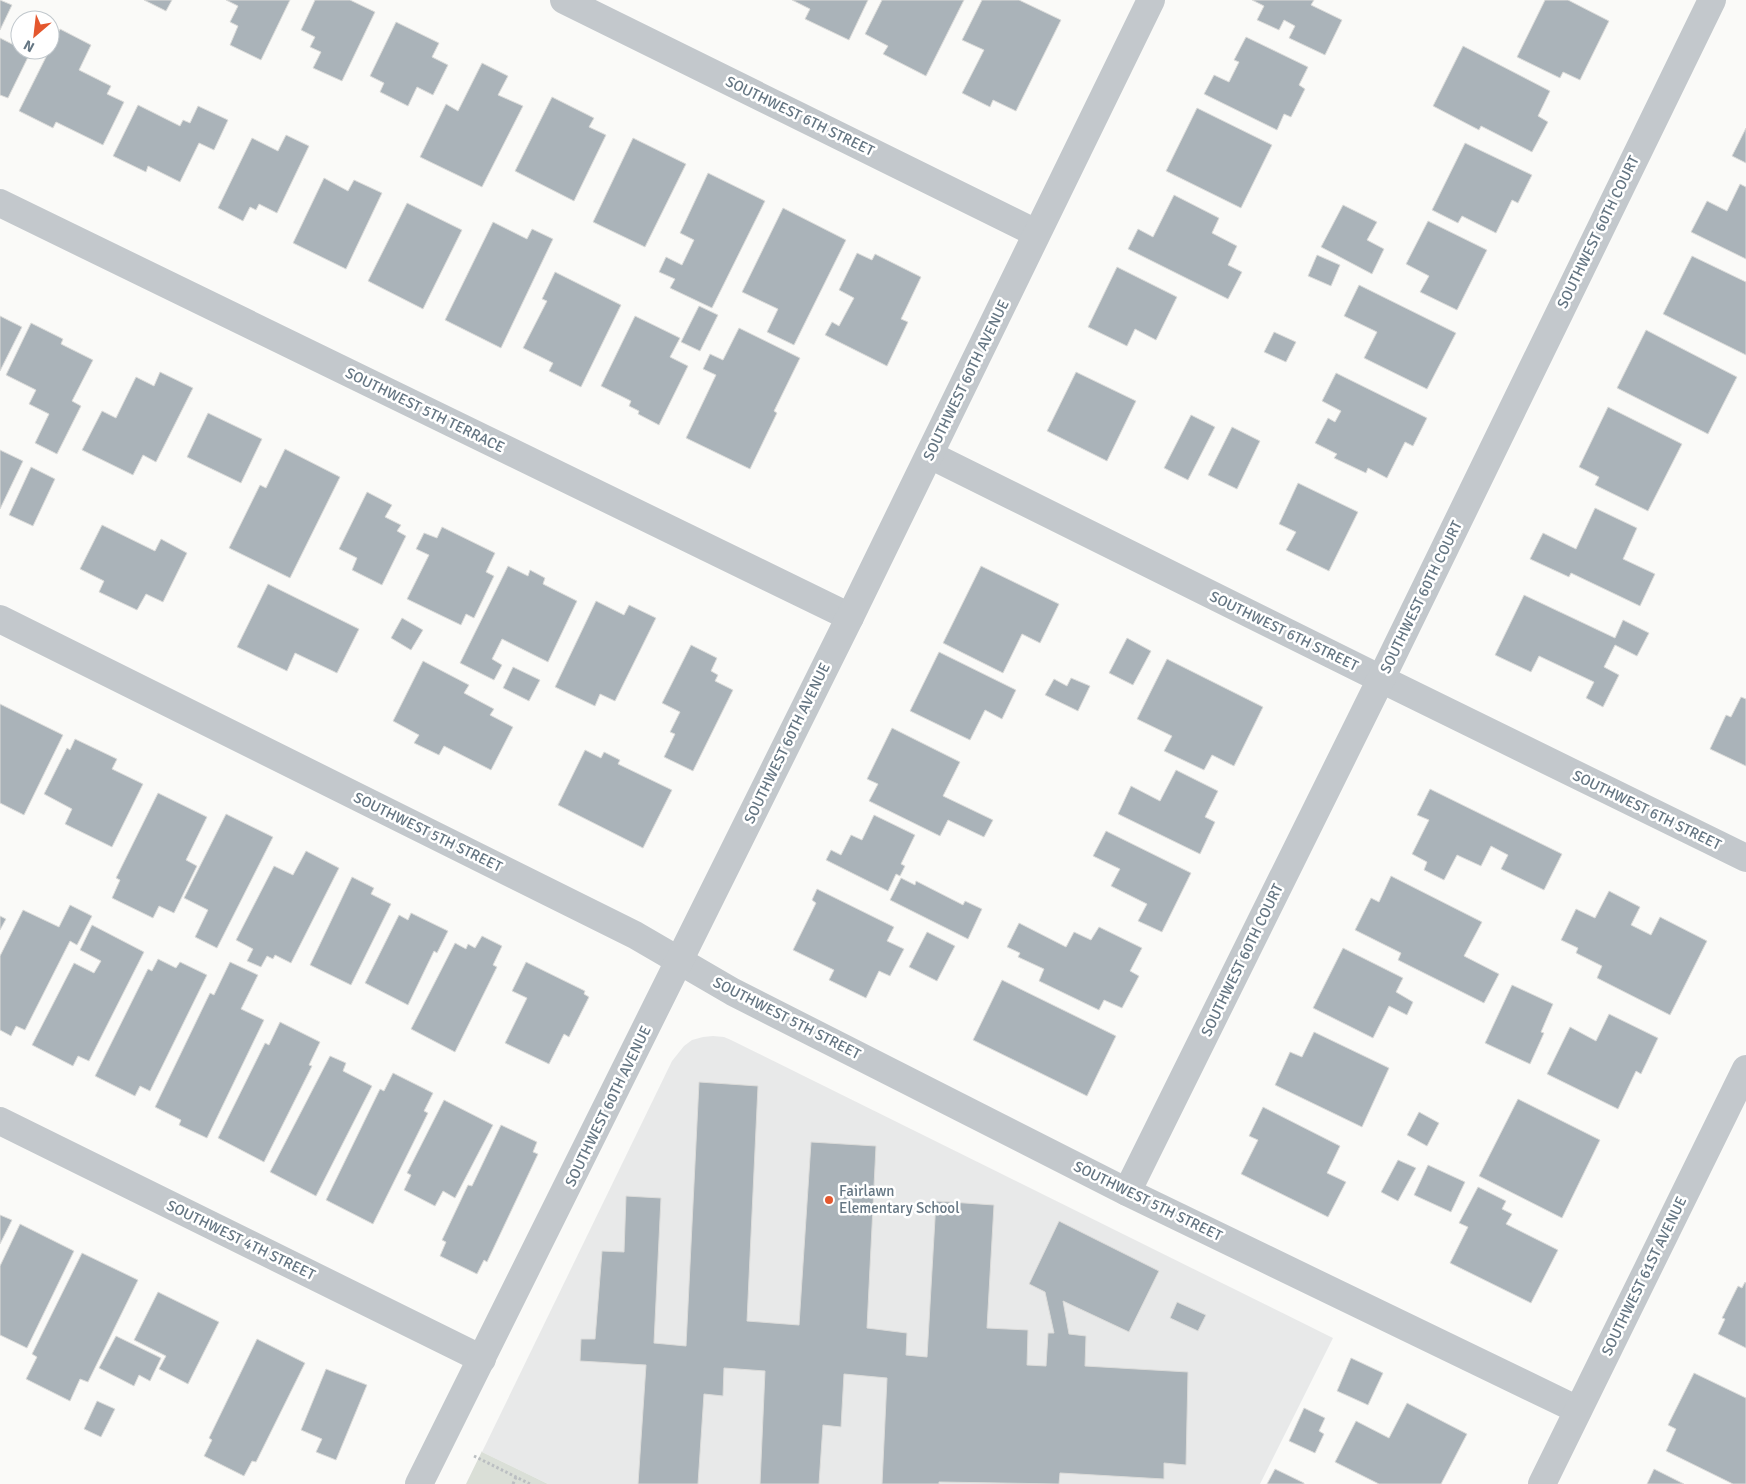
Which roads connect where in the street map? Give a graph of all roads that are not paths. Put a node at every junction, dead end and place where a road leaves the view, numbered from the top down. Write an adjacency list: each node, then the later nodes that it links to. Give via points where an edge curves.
1 (564, 0): 5 (street, SOUTHWEST 6TH STREET)
2 (1151, 0): 5 (street, SOUTHWEST 60TH AVENUE)
3 (1712, 0): 9 (street, SOUTHWEST 60TH COURT)
4 (0, 202): 7 (street, SOUTHWEST 5TH TERRACE)
5 (1036, 233): 6 (street, SOUTHWEST 60TH AVENUE)
6 (930, 455): 7 (street, SOUTHWEST 60TH AVENUE); 9 (street, SOUTHWEST 6TH STREET)
7 (850, 617): 11 (street, SOUTHWEST 60TH AVENUE)
8 (0, 619): 11 (street, SOUTHWEST 5TH STREET, via 635,935)
9 (1381, 679): 10 (street, SOUTHWEST 6TH STREET); 14 (street, SOUTHWEST 60TH COURT)
10 (1746, 858)
11 (680, 961): 14 (street, SOUTHWEST 5TH STREET, via 733,992); 15 (street, SOUTHWEST 60TH AVENUE)
12 (1746, 1069): 16 (street, SOUTHWEST 61ST AVENUE)
13 (0, 1121): 15 (street, SOUTHWEST 4TH STREET)
14 (1127, 1192): 16 (street, SOUTHWEST 5TH STREET)
15 (482, 1358): 17 (street, SOUTHWEST 60TH AVENUE)
16 (1578, 1410): 18 (street, SOUTHWEST 61ST AVENUE)
17 (419, 1484)
18 (1542, 1484)

